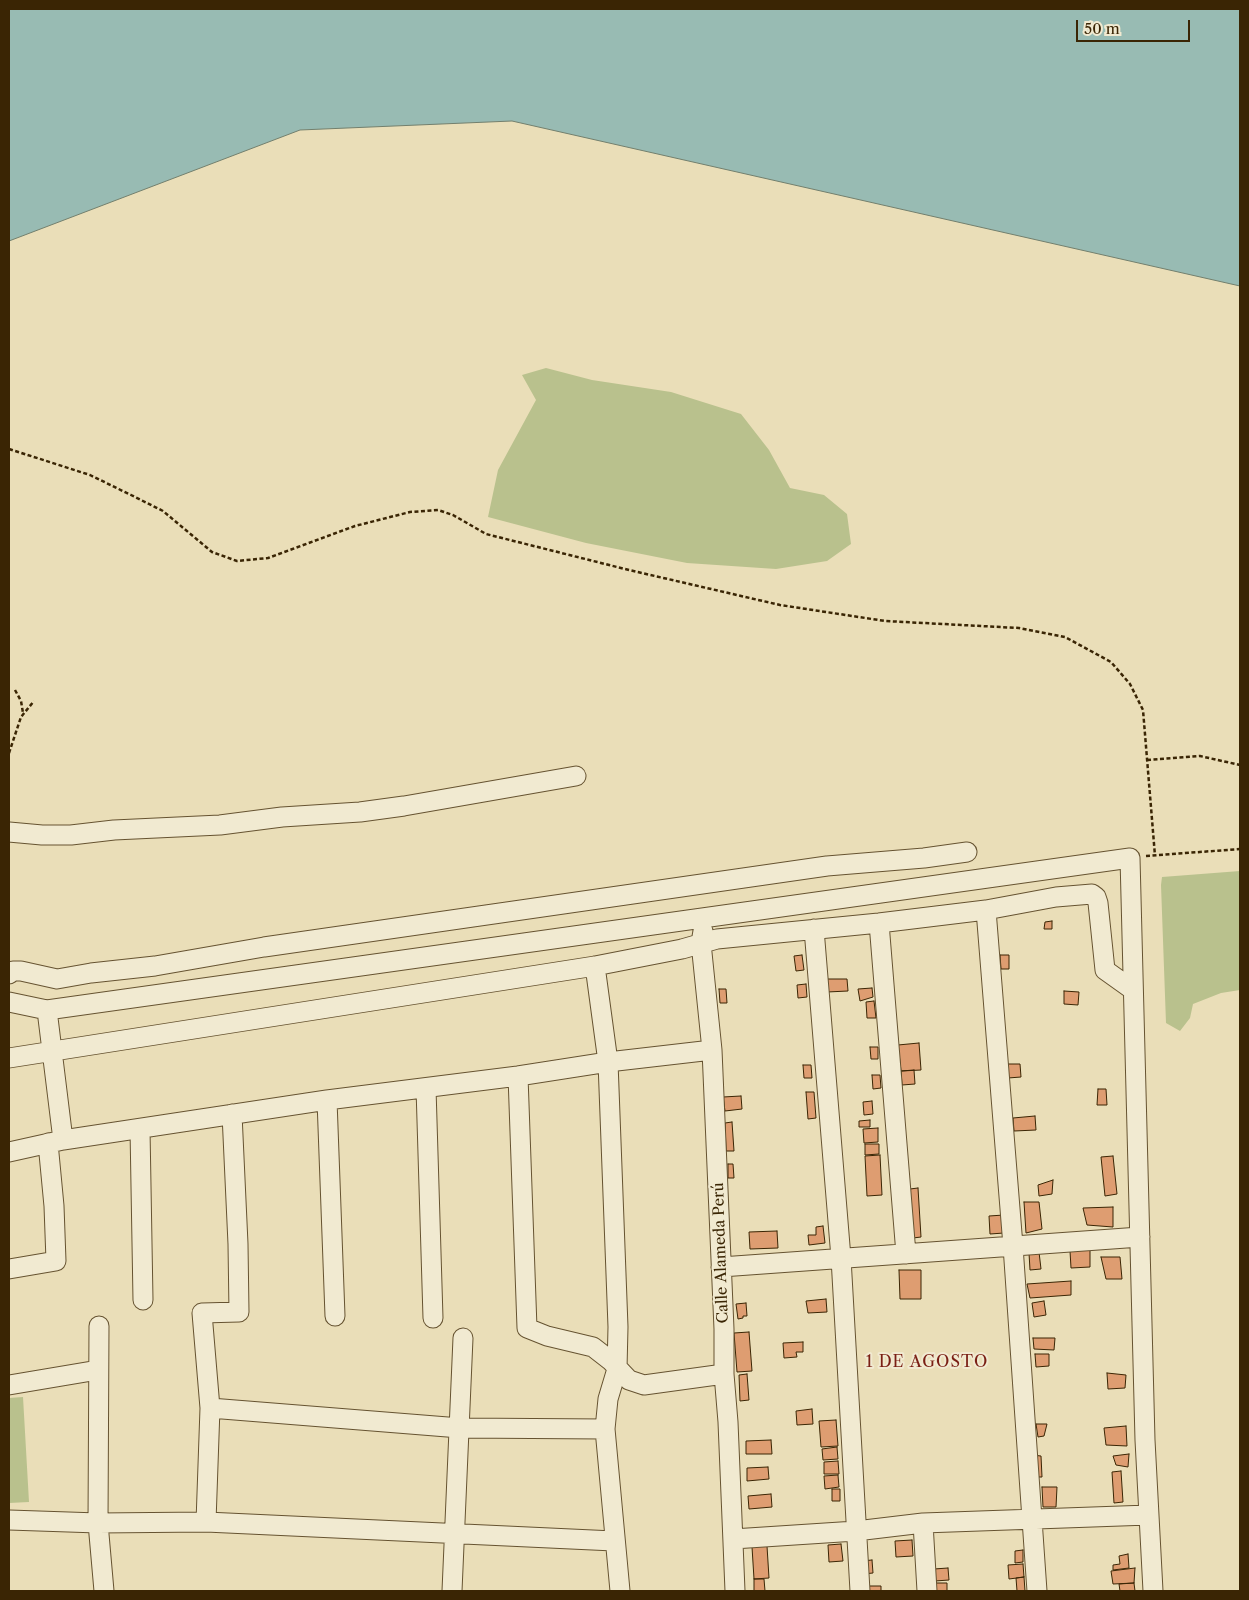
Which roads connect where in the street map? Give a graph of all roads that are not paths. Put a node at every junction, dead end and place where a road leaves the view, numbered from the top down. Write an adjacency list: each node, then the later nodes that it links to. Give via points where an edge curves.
1 (576, 776): 2 (street, via 360,812 71,835)
2 (9, 832)
3 (967, 852): 10 (street, via 827,866 57,979 21,971)
4 (986, 910): 6 (street); 11 (street, via 1092,894 1098,903 1105,970); 26 (street)
5 (706, 916): 8 (street, Calle Alameda Perú); 11 (street, via 1130,858); 13 (street)
6 (879, 923): 7 (street); 27 (street)
7 (814, 930): 8 (street); 28 (street)
8 (701, 943): 9 (street); 14 (street, Calle Alameda Perú)
9 (595, 966): 15 (street); 17 (street)
10 (9, 974)
11 (1133, 990): 25 (street)
12 (9, 1002): 13 (street)
13 (47, 1010): 15 (street)
14 (712, 1050): 17 (street); 29 (street, Calle Alameda Perú)
15 (51, 1051): 16 (street); 23 (street)
16 (9, 1058)
17 (608, 1062): 18 (street); 36 (street)
18 (518, 1076): 19 (street); 36 (street, via 527,1328 593,1347)
19 (426, 1088): 20 (street); 33 (street)
20 (327, 1100): 21 (street); 32 (street)
21 (232, 1114): 22 (street); 40 (street, via 239,1312 202,1313)
22 (140, 1128): 23 (street); 31 (street)
23 (55, 1141): 24 (street); 30 (street, via 56,1261)
24 (9, 1152)
25 (1140, 1237): 26 (street); 43 (street)
26 (1013, 1246): 27 (street); 44 (street)
27 (906, 1254): 28 (street)
28 (841, 1258): 29 (street); 49 (street)
29 (721, 1267): 38 (street, Calle Alameda Perú)
30 (9, 1269)
31 (143, 1300)
32 (334, 1316)
33 (433, 1318)
34 (99, 1326): 37 (street)
35 (464, 1338): 41 (street)
36 (617, 1369): 38 (street, via 629,1380 644,1385); 42 (street, via 608,1399)
37 (98, 1370): 39 (street); 47 (street)
38 (724, 1374): 51 (street, Calle Alameda Perú)
39 (9, 1385)
40 (210, 1408): 41 (street); 46 (street)
41 (460, 1428): 42 (street); 50 (street)
42 (605, 1429): 52 (street)
43 (1149, 1515): 44 (street); 60 (street)
44 (1032, 1518): 48 (street); 59 (street)
45 (9, 1520): 47 (street)
46 (206, 1522): 47 (street); 50 (street)
47 (98, 1523): 53 (street)
48 (923, 1523): 49 (street); 58 (street)
49 (856, 1531): 51 (street); 57 (street)
50 (454, 1533): 52 (street); 54 (street)
51 (732, 1539): 56 (street, Calle Alameda Perú)
52 (614, 1541): 55 (street)
53 (104, 1591)
54 (452, 1591)
55 (620, 1591)
56 (735, 1591)
57 (860, 1591)
58 (927, 1591)
59 (1037, 1591)
60 (1153, 1591)

